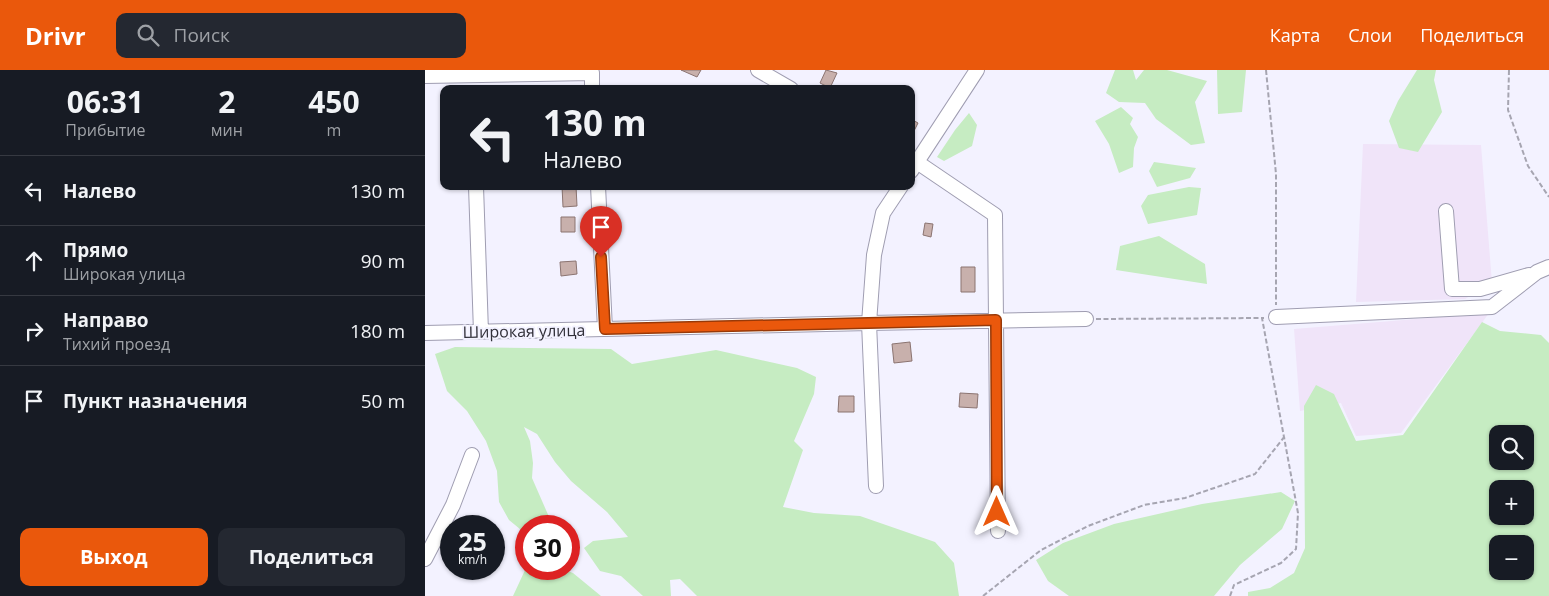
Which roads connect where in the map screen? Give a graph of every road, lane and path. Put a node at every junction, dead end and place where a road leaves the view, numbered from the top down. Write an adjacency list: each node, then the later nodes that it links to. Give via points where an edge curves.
1 (758, 70): 9 (street)
2 (977, 70): 10 (street)
3 (1267, 70): 18 (path, via 1276,174)
4 (1509, 70): 15 (path, via 1508,110 1528,166)
5 (592, 71): 7 (street); 8 (street)
6 (425, 76): 7 (street)
7 (472, 82)
8 (593, 85)
9 (784, 85)
10 (915, 160)
11 (915, 164): 21 (street, via 995,215)
12 (476, 190): 24 (street)
13 (597, 190): 23 (street)
14 (898, 190): 22 (street, via 883,214 874,255)
15 (1549, 197)
16 (1446, 211): 17 (street, via 1452,289 1480,289)
17 (1543, 270): 18 (street, via 1492,307)
18 (1276, 317): 19 (path)
19 (1262, 318): 20 (path); 26 (path)
20 (1086, 319): 21 (street, Широкая улица)
21 (996, 320): 22 (street, Широкая улица); 29 (street)
22 (869, 323): 23 (street, Широкая улица); 28 (street)
23 (605, 329): 24 (street, Широкая улица)
24 (481, 332): 25 (street, Широкая улица)
25 (425, 333)
26 (1285, 436): 31 (path, via 1255,474 1088,526 1041,550); 32 (path, via 1299,513 1296,549 1281,563 1234,585)
27 (472, 455): 30 (street, via 453,505)
28 (876, 486)
29 (998, 531)
30 (425, 559)
31 (983, 596)
32 (1231, 596)

